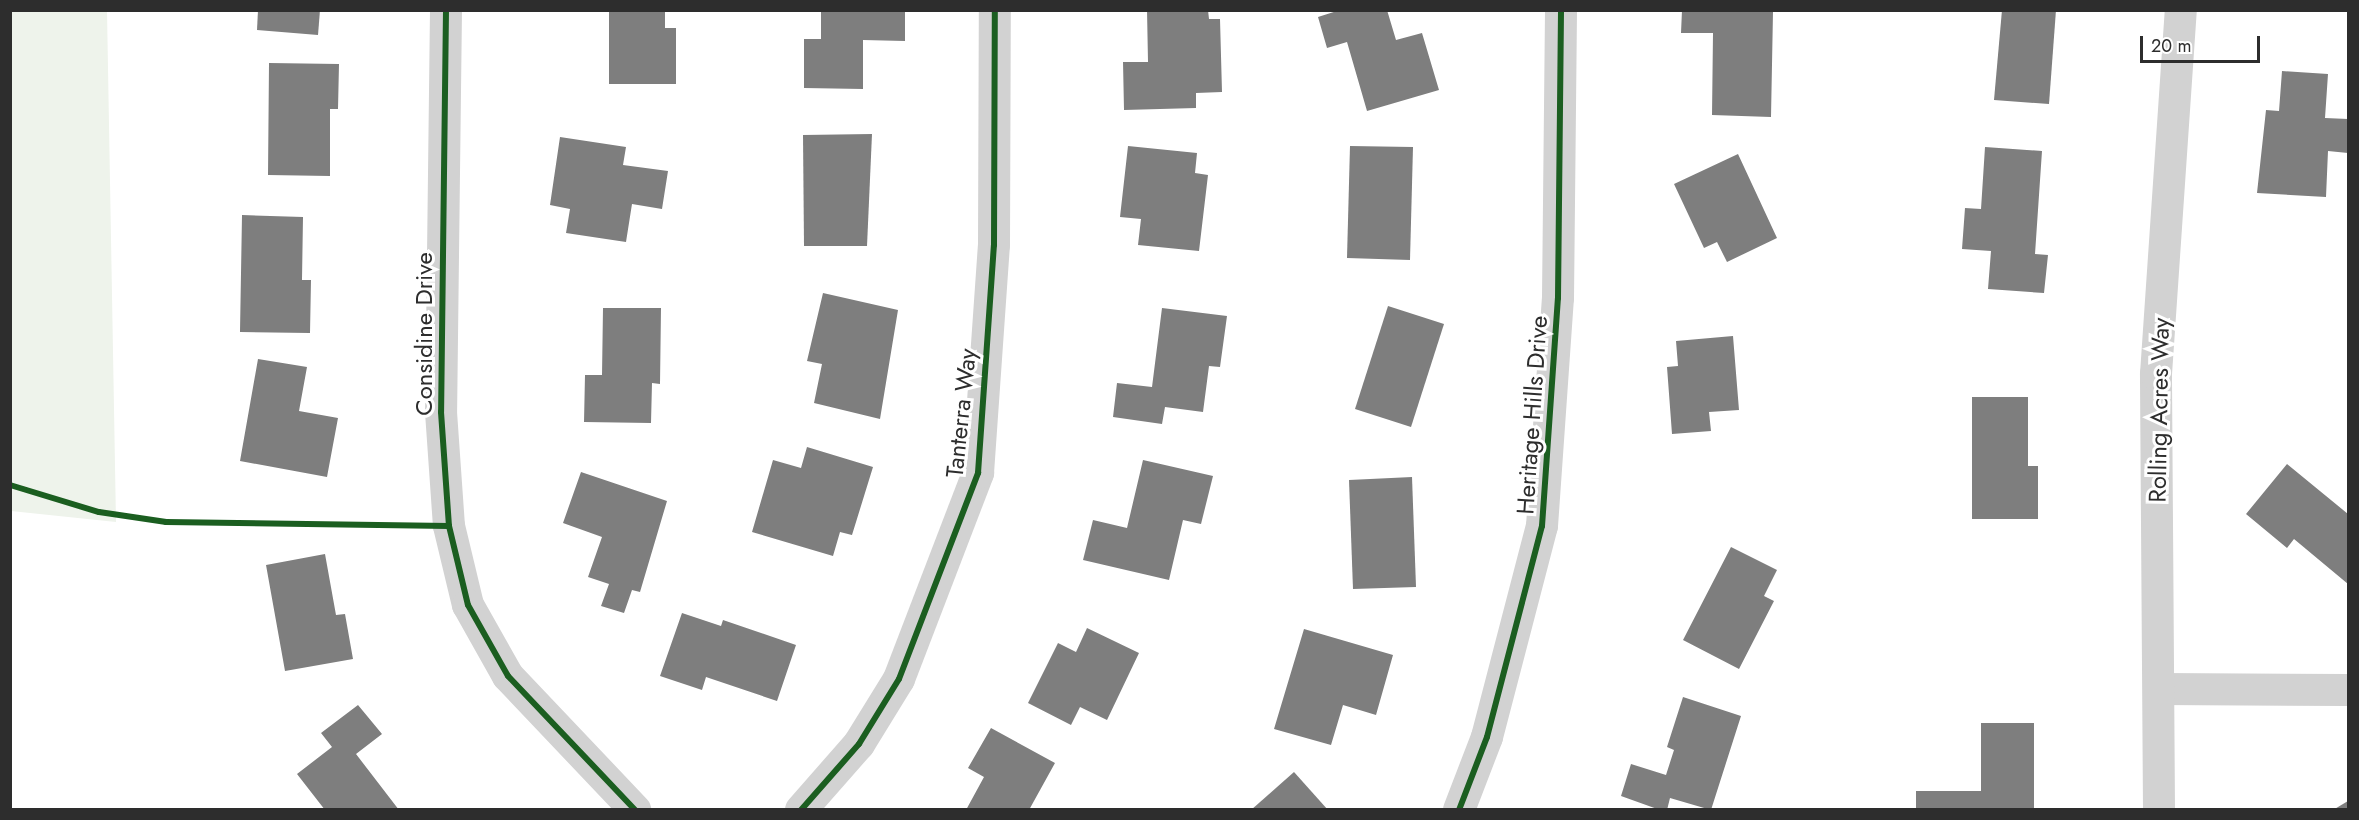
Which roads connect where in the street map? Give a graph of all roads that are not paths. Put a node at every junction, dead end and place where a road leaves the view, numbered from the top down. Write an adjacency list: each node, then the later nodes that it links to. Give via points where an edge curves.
1 (446, 10): 7 (street, Considine Drive, via 441,412 449,526 468,605 508,676)
2 (995, 10): 8 (street, Tanterra Way, via 994,245 978,473 899,679 859,744)
3 (1561, 10): 9 (street, Heritage Hills Drive, via 1558,298 1542,526 1487,737)
4 (2181, 10): 5 (street, Rolling Acres Way, via 2156,374)
5 (2159, 689): 6 (street); 10 (street, Rolling Acres Way)
6 (2349, 690)
7 (635, 810)
8 (801, 810)
9 (1459, 810)
10 (2160, 810)

